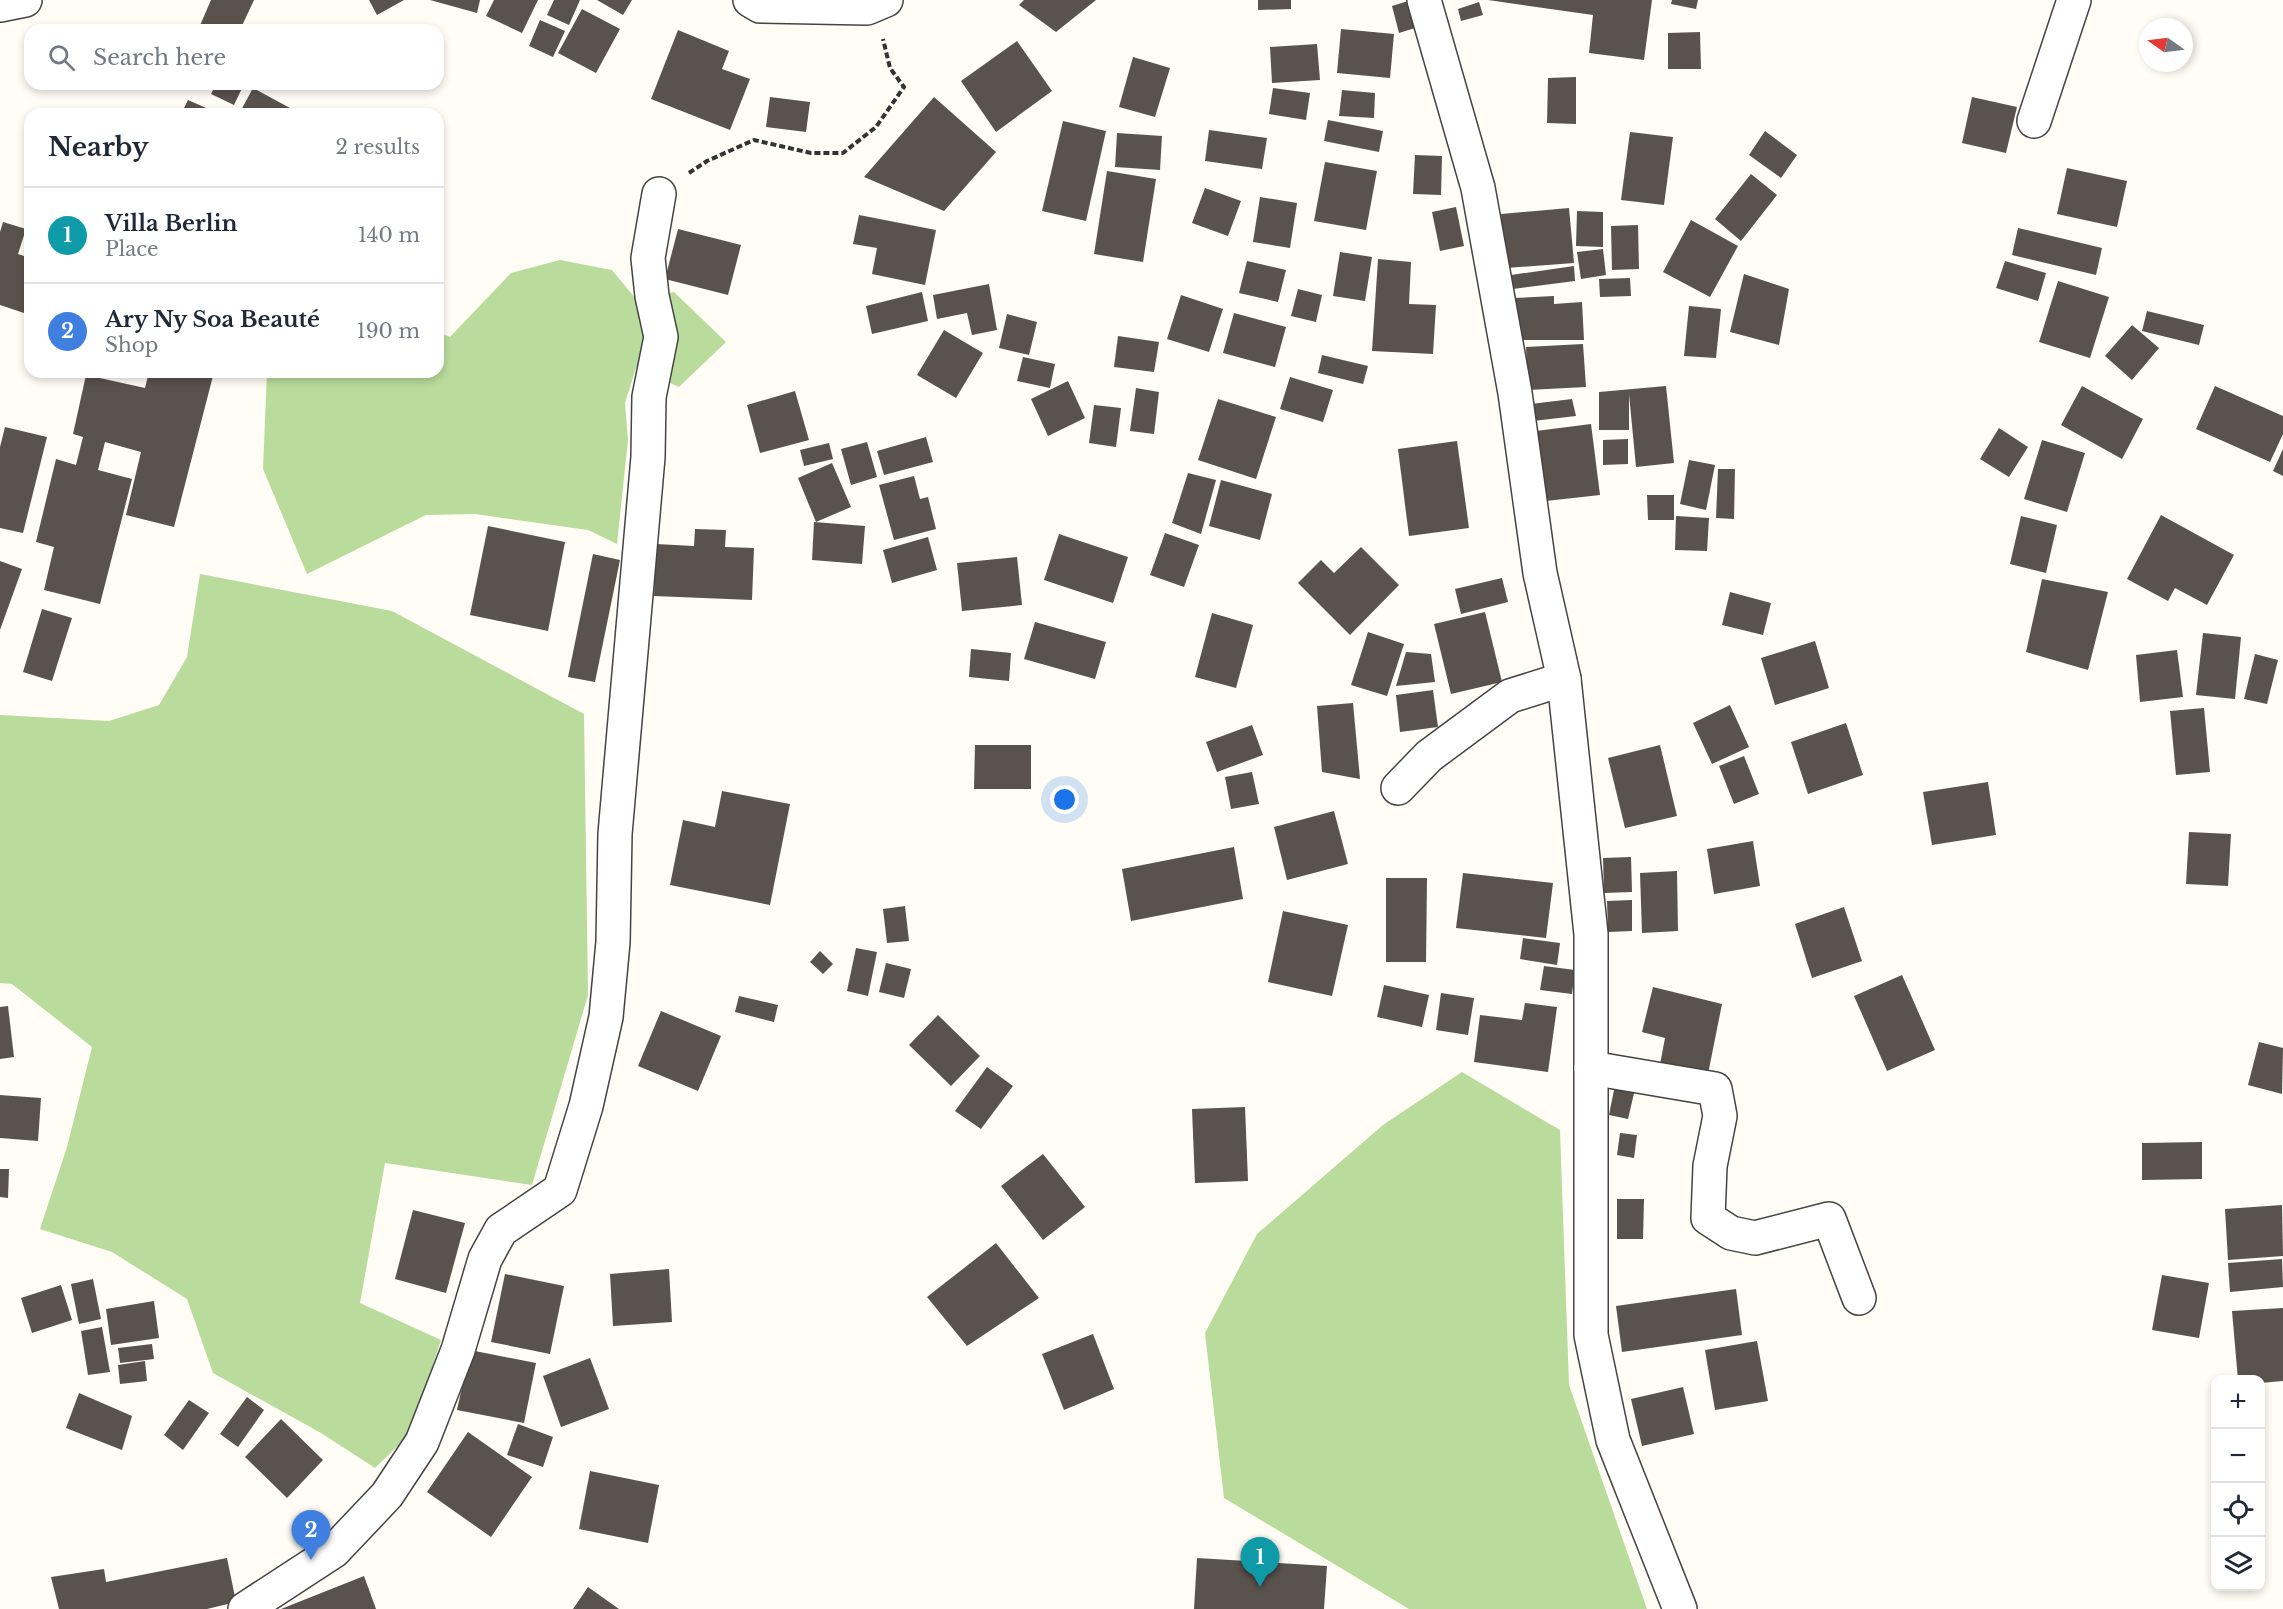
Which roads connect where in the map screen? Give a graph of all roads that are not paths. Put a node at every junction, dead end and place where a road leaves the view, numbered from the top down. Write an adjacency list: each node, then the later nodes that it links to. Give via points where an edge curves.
1 (25, 0): 6 (street)
2 (750, 0): 5 (street, via 760,6)
3 (1424, 0): 9 (street, via 1478,188 1515,393 1540,573)
4 (2074, 0): 7 (street)
5 (877, 4)
6 (0, 5)
7 (2034, 121)
8 (658, 194): 13 (street, via 648,258 661,337 649,397 648,457 615,834 613,942 606,1017 586,1106 560,1190 501,1230 485,1259 458,1350 422,1442 387,1495 334,1551)
9 (1564, 679): 10 (street, via 1510,696 1437,750); 11 (street, via 1591,933)
10 (1398, 788)
11 (1591, 1068): 12 (street, via 1715,1089 1720,1116 1710,1166 1708,1218 1731,1233 1755,1238 1829,1219); 14 (street, via 1591,1335 1613,1440)
12 (1859, 1298)
13 (246, 1609)
14 (1680, 1609)

